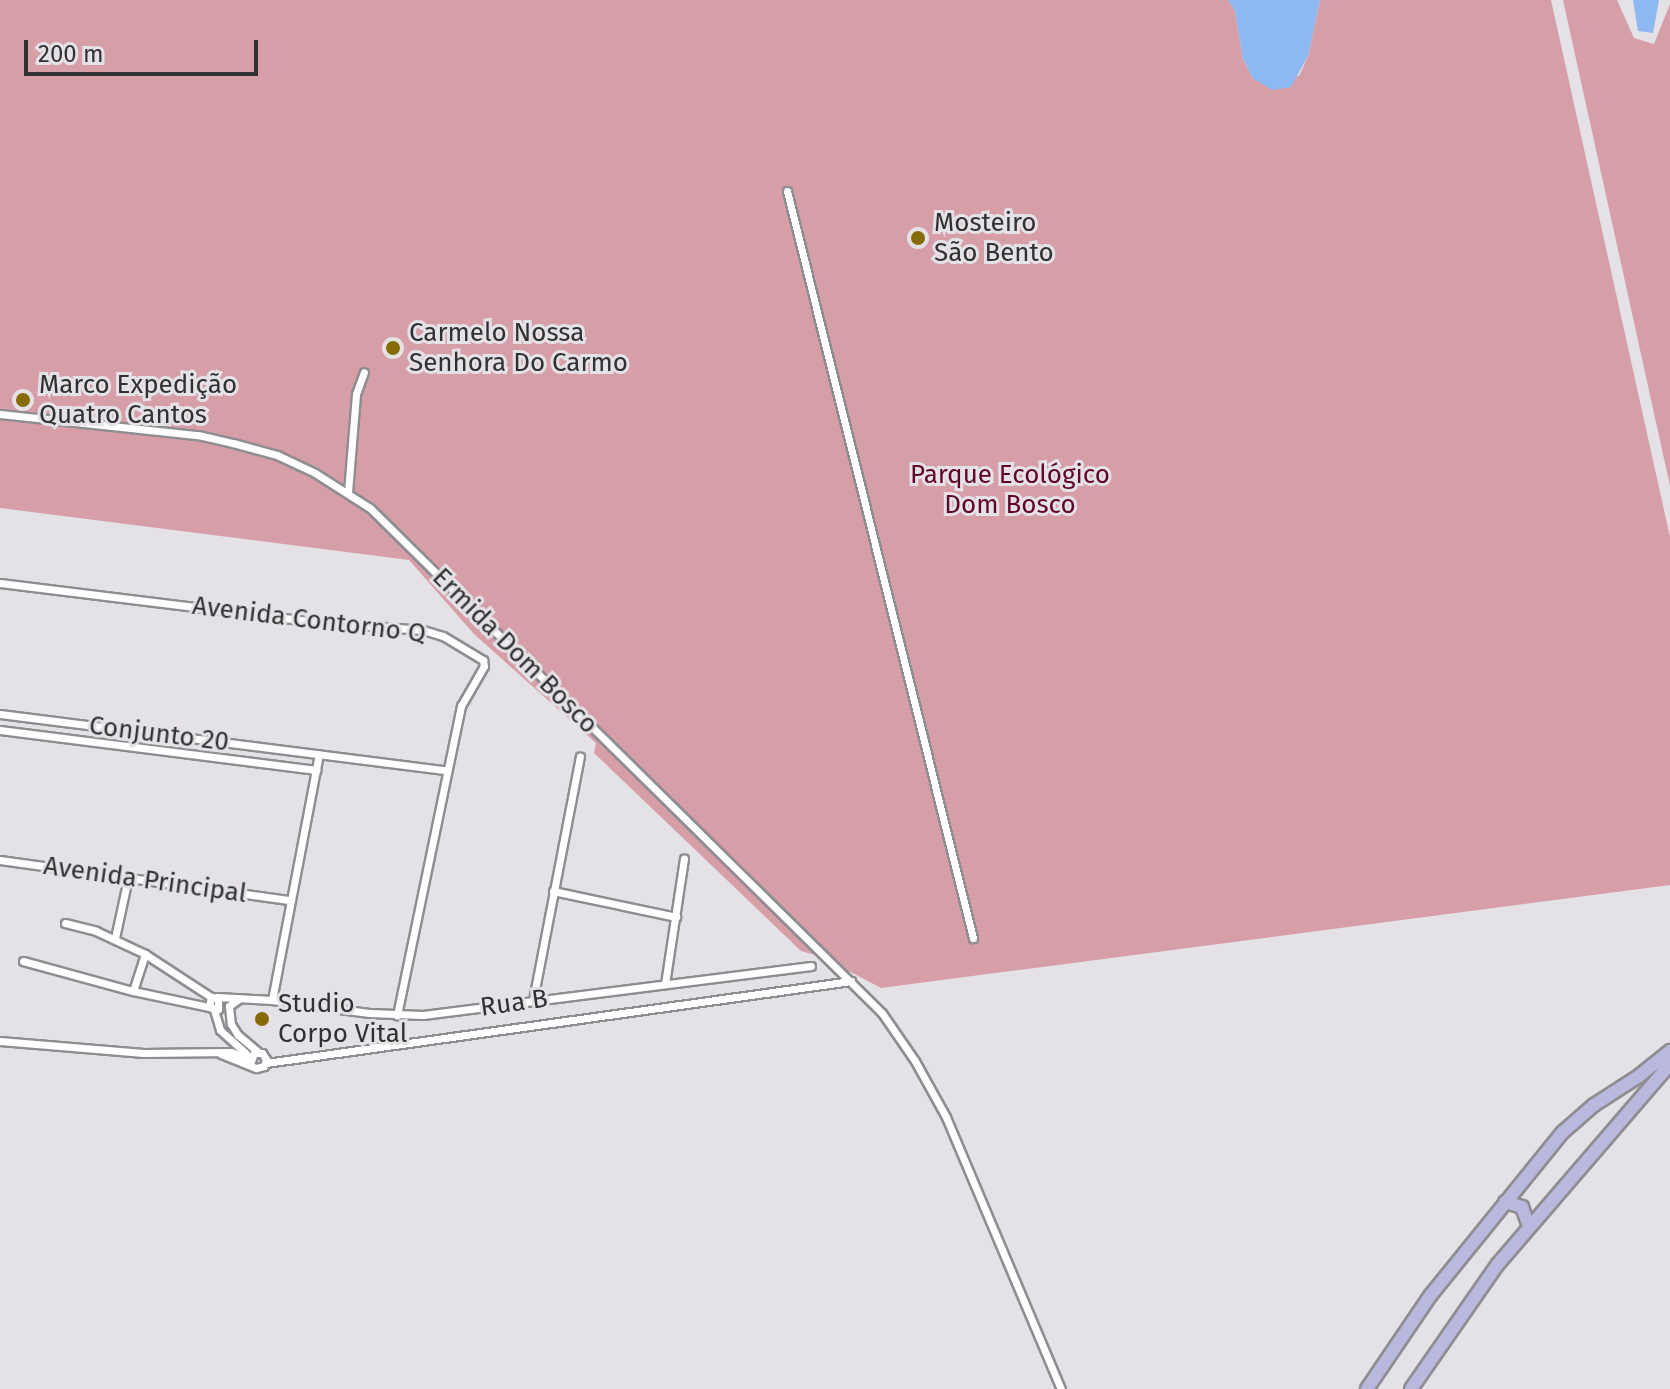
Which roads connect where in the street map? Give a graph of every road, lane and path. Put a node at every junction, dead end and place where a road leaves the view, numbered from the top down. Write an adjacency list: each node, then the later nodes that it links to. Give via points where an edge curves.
1 (787, 191): 20 (street)
2 (364, 372): 4 (street, via 356,394)
3 (0, 414): 4 (street, Ermida Dom Bosco, via 198,435 277,455)
4 (348, 492): 24 (street, Ermida Dom Bosco, via 391,528)
5 (0, 583): 11 (street, Avenida Contorno Q, via 432,632 485,664 461,706)
6 (0, 714): 8 (street, Conjunto 20)
7 (0, 730): 10 (street, Conjunto 20)
8 (319, 754): 10 (street); 11 (street, Conjunto 20)
9 (580, 756): 15 (street)
10 (316, 770): 16 (street)
11 (446, 770): 33 (street, Avenida Contorno Q)
12 (684, 858): 17 (street)
13 (0, 860): 14 (street, Avenida Principal)
14 (128, 878): 16 (street, Avenida Principal); 19 (street)
15 (553, 891): 17 (street); 30 (street)
16 (290, 900): 29 (street)
17 (676, 917): 25 (street)
18 (65, 923): 19 (street)
19 (115, 938): 21 (street)
20 (973, 938)
21 (145, 954): 26 (street); 27 (street)
22 (23, 961): 26 (street)
23 (811, 966): 25 (street, Rua B)
24 (851, 981): 37 (street); 40 (street, Ermida Dom Bosco, via 900,1036 946,1117)
25 (665, 984): 30 (street, Rua B)
26 (133, 991): 32 (street)
27 (216, 998): 28 (street, Rua B); 31 (street); 32 (street)
28 (241, 998): 29 (street, Rua B); 31 (street)
29 (272, 1000): 33 (street, Rua B)
30 (533, 1000): 33 (street, Rua B)
31 (229, 1010): 32 (street); 35 (street)
32 (213, 1011): 35 (street, via 220,1030)
33 (397, 1015)
34 (0, 1041): 35 (street)
35 (252, 1058): 37 (street, via 264,1056); 37 (street, via 260,1068)
36 (1667, 1058): 38 (main road, via 1578,1116); 39 (main road, via 1654,1082)
37 (266, 1063)
38 (1505, 1202): 39 (main road, via 1522,1207); 41 (main road, via 1430,1296)
39 (1529, 1226): 42 (main road)
40 (1061, 1389)
41 (1367, 1389)
42 (1411, 1389)

